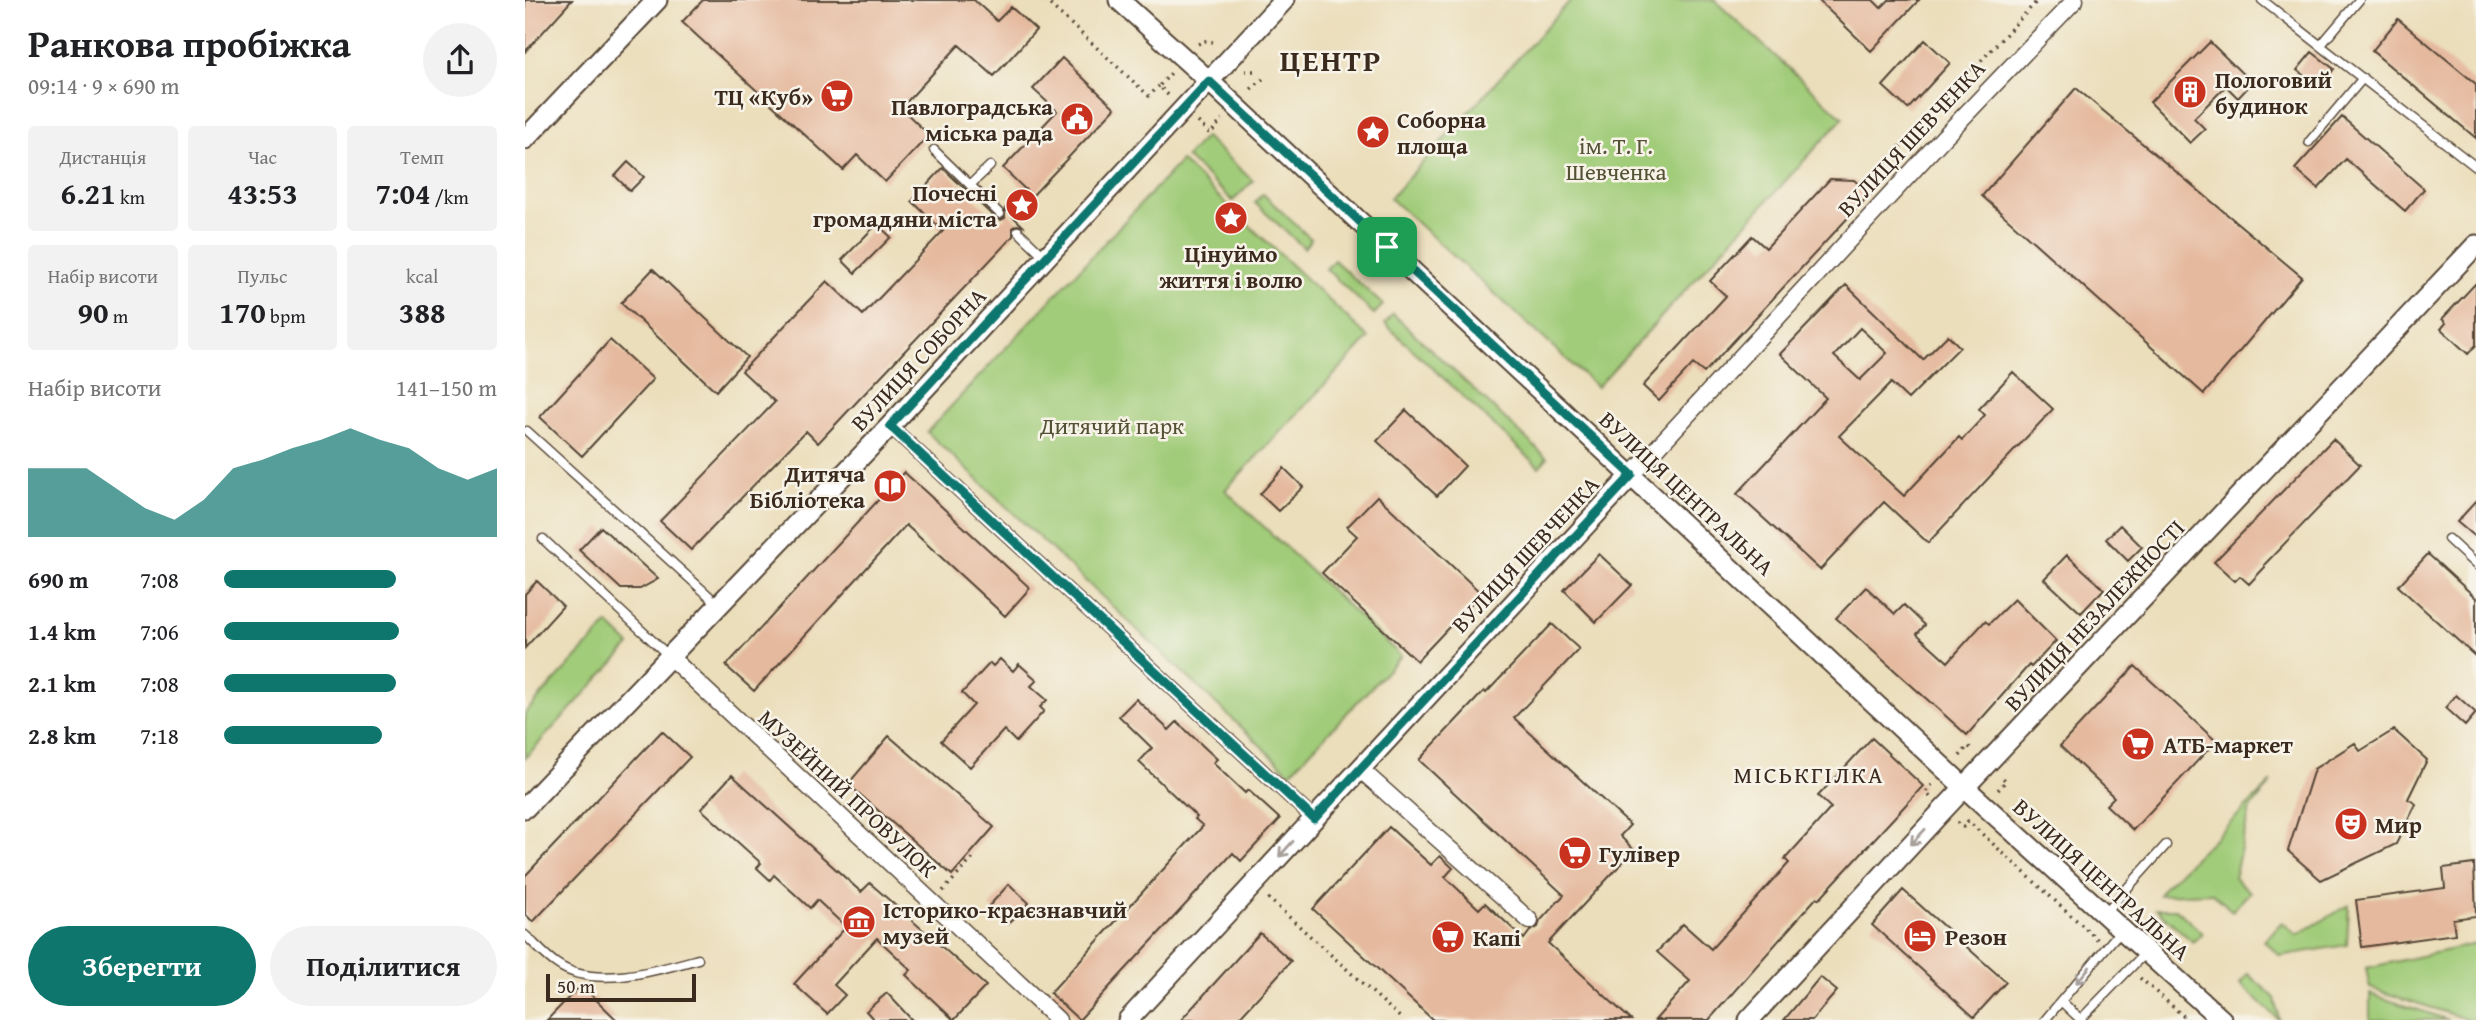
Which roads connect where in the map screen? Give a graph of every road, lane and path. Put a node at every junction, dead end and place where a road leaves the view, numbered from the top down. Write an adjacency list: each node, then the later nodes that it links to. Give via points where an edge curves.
1 (657, 0): 23 (street)
2 (1045, 0): 18 (path, via 1149,96)
3 (1119, 0): 17 (street, ВУЛИЦЯ ЦЕНТРАЛЬНА)
4 (1284, 0): 17 (street, ВУЛИЦЯ СОБОРНА)
5 (2038, 0): 28 (path)
6 (2075, 0): 36 (street, ВУЛИЦЯ ШЕВЧЕНКА)
7 (2262, 0): 11 (lane)
8 (2360, 0): 11 (lane)
9 (1213, 42): 10 (path)
10 (1198, 44)
11 (2322, 45): 15 (lane)
12 (1245, 71): 13 (path)
13 (1254, 71)
14 (1172, 72): 18 (path)
15 (2363, 78): 24 (lane); 27 (lane)
16 (1263, 79): 19 (path)
17 (1209, 81): 33 (street, ВУЛИЦЯ СОБОРНА); 36 (street, ВУЛИЦЯ ЦЕНТРАЛЬНА)
18 (1159, 86): 20 (path)
19 (1251, 89)
20 (1168, 95)
21 (1222, 120): 22 (path, via 1210,134)
22 (1198, 122)
23 (525, 139)
24 (2309, 142)
25 (934, 150): 29 (lane)
26 (990, 166): 29 (lane)
27 (2476, 167)
28 (1866, 183)
29 (970, 185): 30 (lane)
30 (1000, 214)
31 (1018, 231): 33 (lane)
32 (2476, 245): 47 (street, ВУЛИЦЯ НЕЗАЛЕЖНОСТІ)
33 (1046, 258): 34 (street, ВУЛИЦЯ СОБОРНА)
34 (890, 426): 40 (street, ВУЛИЦЯ СОБОРНА); 51 (street)
35 (527, 431): 40 (lane)
36 (1632, 475): 44 (street, ВУЛИЦЯ ШЕВЧЕНКА); 47 (street, ВУЛИЦЯ ЦЕНТРАЛЬНА)
37 (543, 539): 41 (lane)
38 (2448, 539): 39 (lane)
39 (2476, 565)
40 (719, 605): 41 (street, ВУЛИЦЯ СОБОРНА)
41 (670, 657): 50 (street, ВУЛИЦЯ СОБОРНА); 56 (street, МУЗЕЙНИЙ ПРОВУЛОК)
42 (1976, 753): 43 (path, via 1968,746)
43 (1958, 757)
44 (1360, 769): 51 (street, ВУЛИЦЯ ШЕВЧЕНКА); 58 (street)
45 (1998, 774): 48 (path, via 2006,781)
46 (1935, 782): 49 (path, via 1926,792)
47 (1965, 787): 57 (street, ВУЛИЦЯ ЦЕНТРАЛЬНА); 69 (street, ВУЛИЦЯ НЕЗАЛЕЖНОСТІ, one-way to 69)
48 (1998, 790)
49 (1934, 801)
50 (525, 808)
51 (1314, 819): 55 (street, ВУЛИЦЯ ШЕВЧЕНКА, one-way to 55)
52 (1956, 820): 61 (path, via 1963,827 1968,821)
53 (2167, 845): 57 (lane)
54 (974, 857): 56 (path)
55 (1254, 885): 67 (street, ВУЛИЦЯ ШЕВЧЕНКА); 68 (path)
56 (933, 903): 66 (street, МУЗЕЙНИЙ ПРОВУЛОК)
57 (2104, 914): 59 (street, ВУЛИЦЯ ЦЕНТРАЛЬНА)
58 (1530, 921)
59 (2121, 930): 61 (lane); 62 (street, ВУЛИЦЯ ЦЕНТРАЛЬНА)
60 (525, 935): 63 (lane, via 556,964 588,976 640,973)
61 (2106, 947): 65 (lane, one-way to 65)
62 (2146, 952): 64 (lane); 73 (street, ВУЛИЦЯ ЦЕНТРАЛЬНА)
63 (698, 959)
64 (2130, 969): 71 (lane); 72 (path)
65 (2061, 1001): 70 (lane); 71 (lane)
66 (1058, 1020)
67 (1128, 1020)
68 (1403, 1020)
69 (1748, 1020)
70 (2045, 1020)
71 (2080, 1020)
72 (2188, 1020)
73 (2222, 1020)

